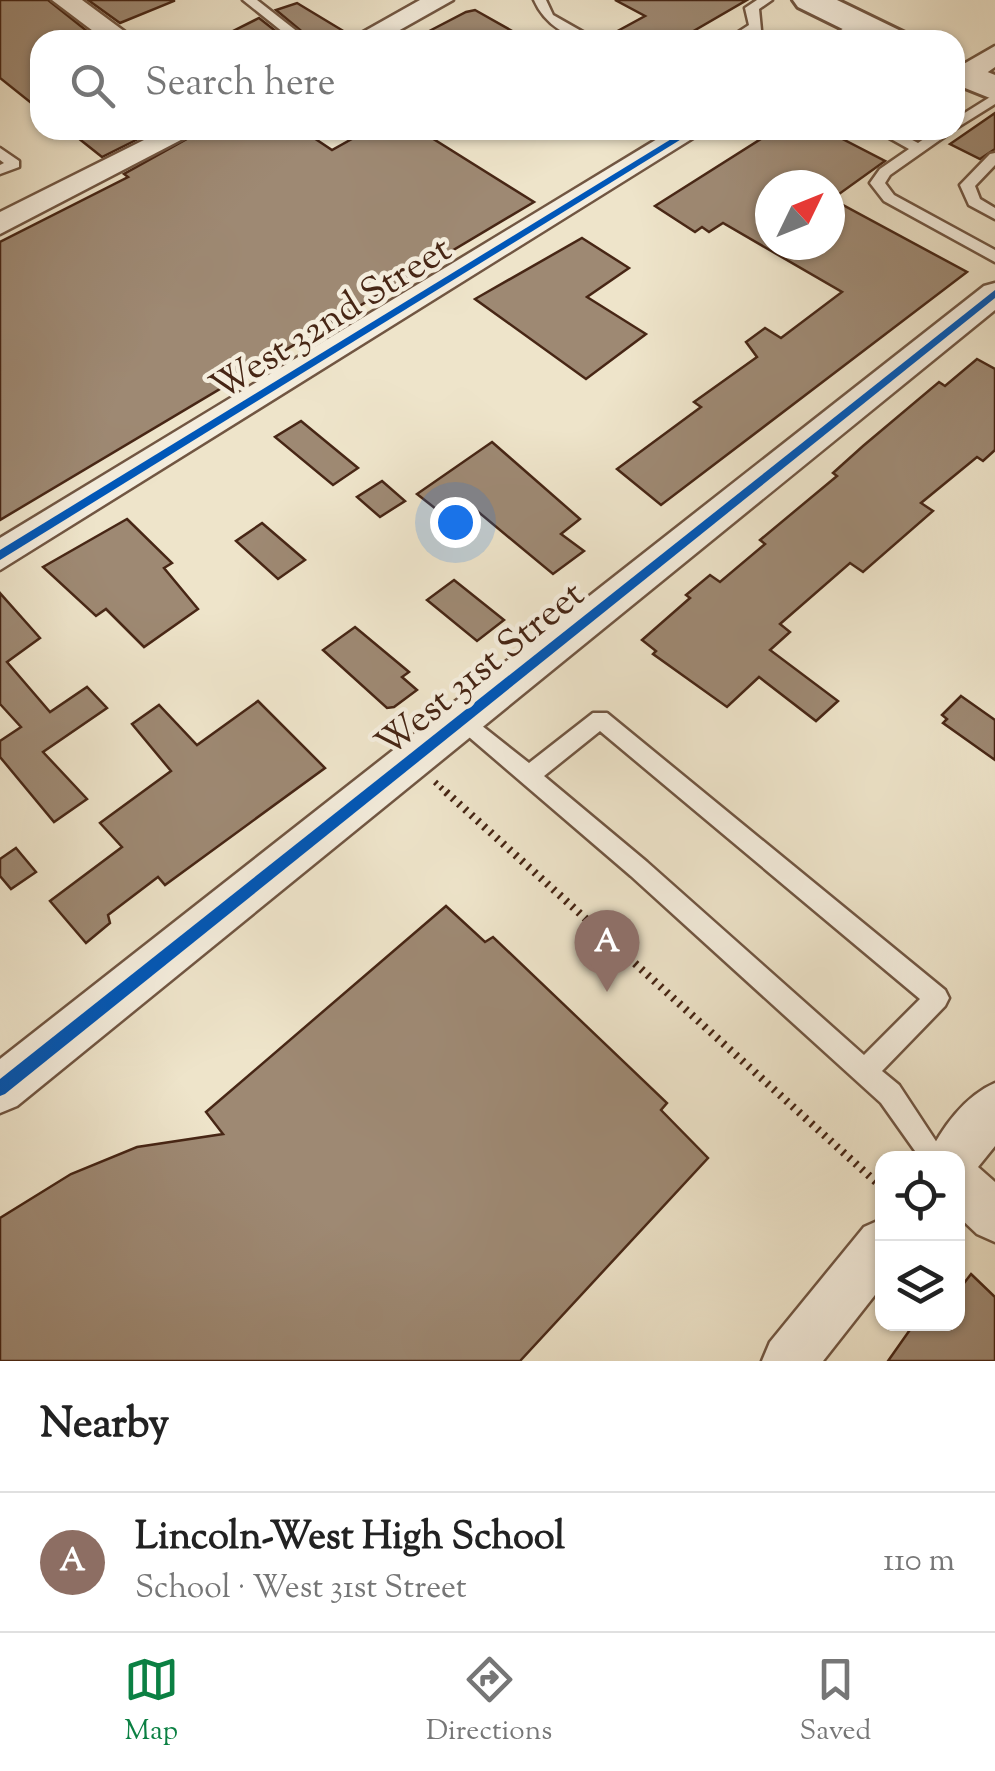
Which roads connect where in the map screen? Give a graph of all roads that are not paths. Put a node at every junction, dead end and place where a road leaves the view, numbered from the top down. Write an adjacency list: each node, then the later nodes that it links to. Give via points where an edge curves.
1 (65, 0): 9 (street)
2 (249, 0): 10 (lane)
3 (440, 0): 11 (street)
4 (734, 0): 8 (lane)
5 (766, 0): 8 (lane)
6 (810, 0): 14 (street)
7 (535, 2): 12 (lane)
8 (752, 8): 13 (lane, via 756,27)
9 (108, 30)
10 (288, 30)
11 (382, 30)
12 (572, 30)
13 (751, 30)
14 (856, 30)
15 (995, 54): 16 (street)
16 (972, 78)
17 (995, 98): 18 (lane)
18 (965, 116)
19 (166, 140): 28 (street)
20 (676, 140): 31 (street, West 32nd Street)
21 (901, 140): 23 (lane)
22 (932, 140): 23 (lane)
23 (919, 149): 29 (lane, via 878,183 889,198)
24 (0, 152): 26 (lane, via 14,164)
25 (995, 157): 27 (lane, via 966,185 974,202)
26 (0, 170)
27 (995, 214)
28 (0, 224)
29 (995, 257)
30 (995, 293): 32 (street, West 31st Street)
31 (0, 556)
32 (462, 720): 33 (lane); 35 (street, West 31st Street)
33 (529, 776): 34 (lane); 34 (lane, via 600,719 937,998)
34 (864, 1071): 37 (lane, via 890,1094)
35 (0, 1089)
36 (995, 1107): 38 (street)
37 (930, 1151)
38 (959, 1151)
39 (965, 1189): 40 (street)
40 (995, 1216)
41 (875, 1254): 42 (street)
42 (789, 1361)

